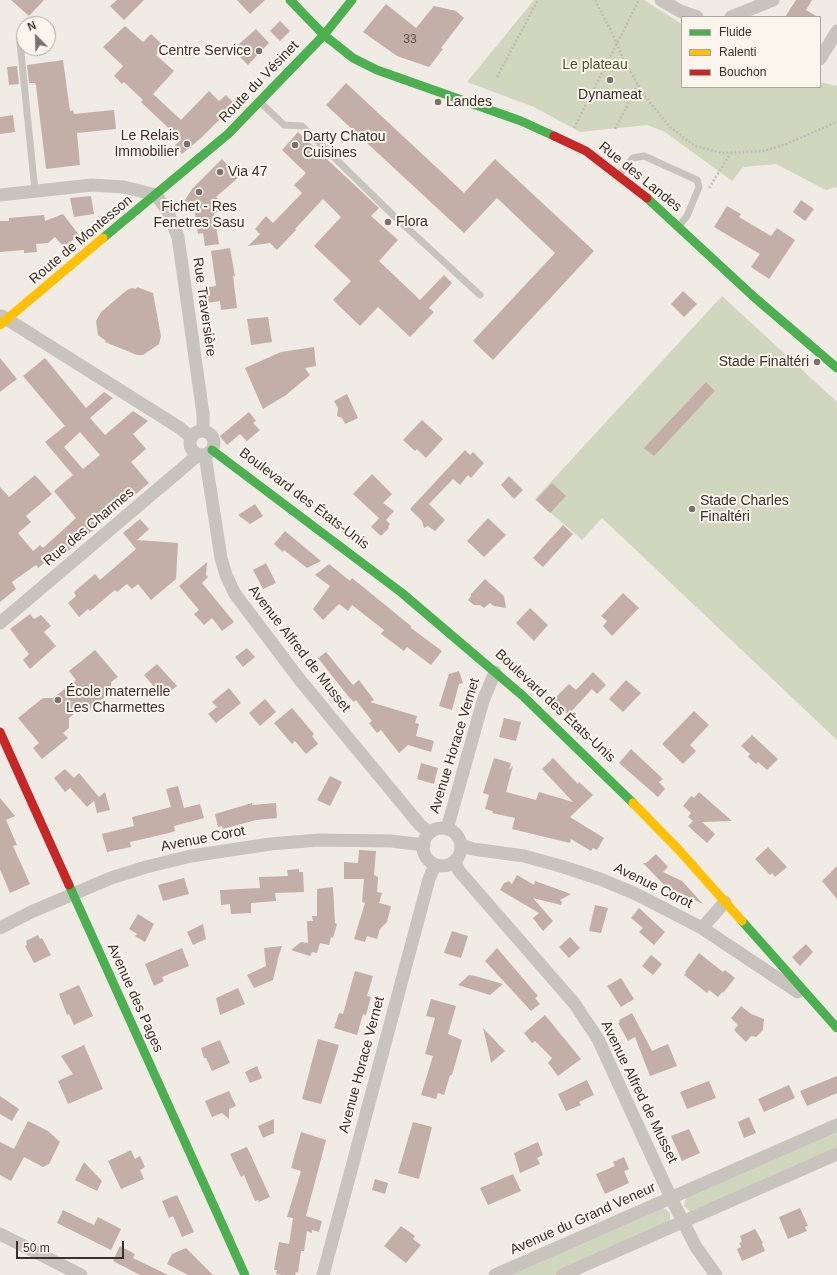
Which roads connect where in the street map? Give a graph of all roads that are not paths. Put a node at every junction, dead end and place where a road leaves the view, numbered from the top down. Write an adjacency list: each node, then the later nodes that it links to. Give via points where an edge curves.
1 (290, 0): 8 (street, Rue des Landes)
2 (352, 0): 8 (street, Route du Vésinet)
3 (661, 0): 5 (street)
4 (772, 0): 6 (street)
5 (695, 16)
6 (733, 16)
7 (837, 31): 10 (street)
8 (324, 35): 11 (street, Route du Vésinet); 12 (street, Rue des Landes, via 353,58 378,70 545,131 586,151)
9 (21, 56): 14 (lane)
10 (821, 57)
11 (260, 102): 13 (street, Route du Vésinet); 18 (lane, via 284,125 302,126)
12 (619, 175): 17 (street, Rue des Landes); 17 (lane, via 633,158 644,156 697,180 699,187 687,216)
13 (180, 176): 15 (street, Route de Montesson)
14 (35, 191): 15 (street, via 92,185 124,187); 16 (street)
15 (156, 194): 19 (street, Route de Montesson); 21 (street, Rue Traversière, via 167,210 178,237 203,414)
16 (0, 195)
17 (678, 226): 20 (street, Rue des Landes, via 754,297)
18 (480, 295)
19 (2, 320): 22 (street)
20 (837, 368)
21 (203, 430): 22 (street); 23 (street, via 211,434 214,442)
22 (191, 437): 23 (street, via 191,449)
23 (205, 453): 24 (street, Rue des Charmes); 25 (street, Boulevard des États-Unis, via 311,522 402,593); 28 (street, Avenue Alfred de Musset, via 221,558 234,594 300,680 420,825)
24 (0, 623)
25 (495, 672): 27 (street, Avenue Horace Vernet, via 483,701); 34 (street, Boulevard des États-Unis, via 603,772)
26 (0, 732): 33 (street, Avenue des Pages)
27 (447, 829): 28 (street); 30 (street, via 456,835)
28 (430, 833): 29 (street)
29 (424, 845): 32 (street, via 426,857); 33 (street, Avenue Corot, via 391,841 319,840 231,849 146,867)
30 (461, 845): 31 (street); 36 (street, Avenue Corot, via 524,856 600,878)
31 (455, 862): 32 (street, via 445,866); 41 (street, Avenue Alfred de Musset, via 459,871 574,1003 598,1039)
32 (435, 865): 46 (street, Avenue Horace Vernet, via 429,879)
33 (72, 894): 35 (street, Avenue Corot); 45 (street, Avenue des Pages)
34 (725, 902): 36 (street); 37 (street, Boulevard des États-Unis)
35 (0, 928)
36 (702, 928): 37 (street, Avenue Corot)
37 (813, 1002): 38 (street, Boulevard des États-Unis)
38 (837, 1028)
39 (837, 1125): 41 (street, Avenue du Grand Veneur)
40 (837, 1154): 42 (street)
41 (671, 1198): 42 (street, Avenue Alfred de Musset); 47 (street, Avenue du Grand Veneur)
42 (683, 1222): 48 (street); 49 (street, Avenue Alfred de Musset)
43 (0, 1234): 44 (street)
44 (81, 1275)
45 (245, 1275)
46 (323, 1275)
47 (495, 1275)
48 (562, 1275)
49 (716, 1275)

